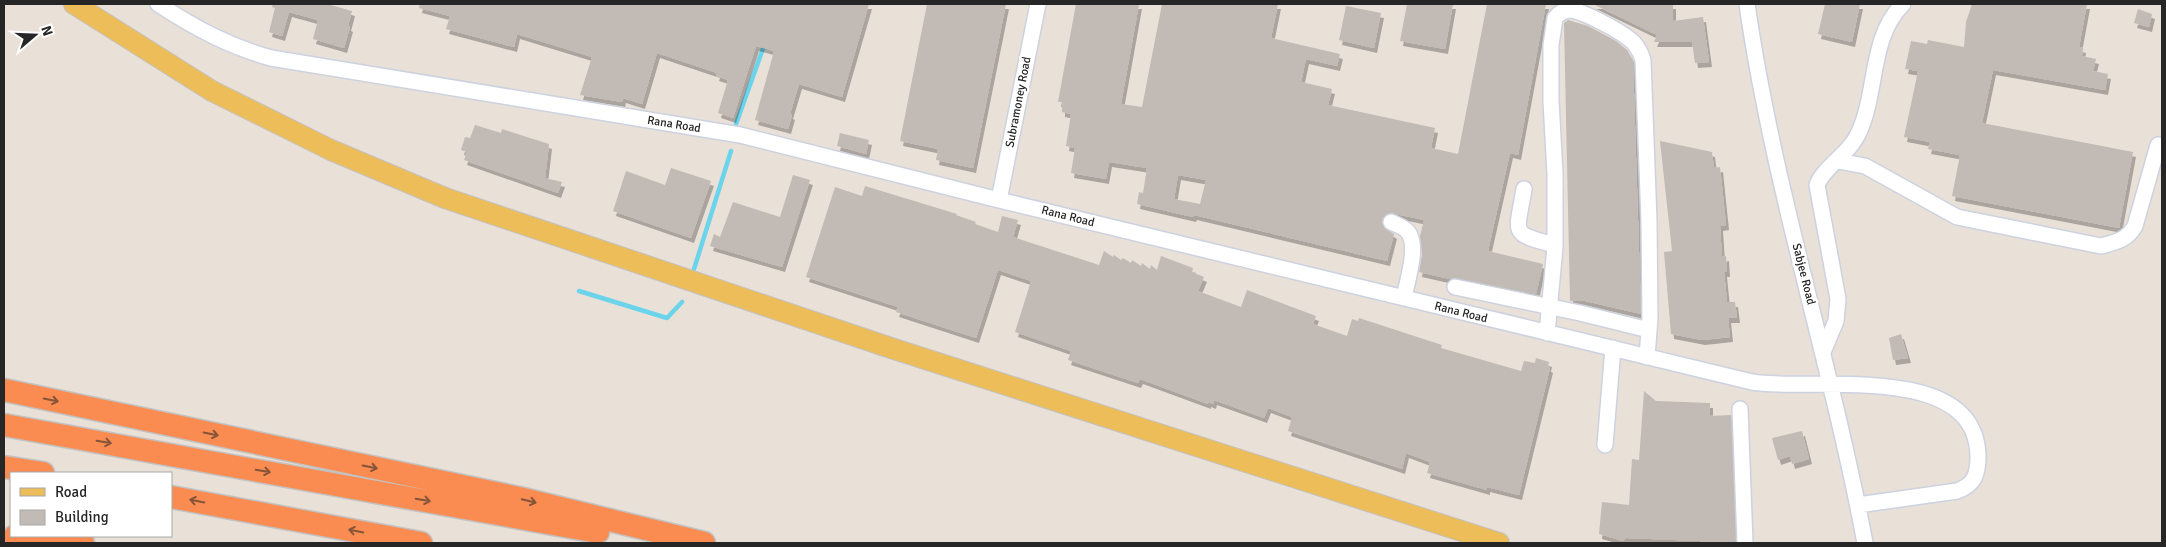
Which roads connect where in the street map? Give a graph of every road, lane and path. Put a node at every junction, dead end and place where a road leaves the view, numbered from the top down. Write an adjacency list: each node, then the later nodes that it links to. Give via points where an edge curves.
1 (74, 4): 34 (main road, via 212,91 330,150 445,198 891,348)
2 (158, 4): 9 (street, Rana Road, via 222,42 271,58 740,135)
3 (1038, 4): 9 (street, Subramoney Road)
4 (1747, 4): 18 (street, Sabjee Road, via 1772,148)
5 (1903, 4): 7 (street, via 1882,39 1863,123 1854,143)
6 (2158, 145): 7 (street, via 2130,235 2101,246 1957,216 1865,166)
7 (1838, 161): 18 (street, via 1821,175 1816,189 1838,299 1836,321)
8 (1524, 189): 11 (street, via 1519,232 1526,237)
9 (999, 200): 13 (street, Rana Road)
10 (1391, 222): 13 (street, via 1405,230 1412,241 1413,252)
11 (1555, 244): 14 (street); 15 (street, via 1551,45 1554,18 1568,10 1598,20 1622,33 1636,45 1643,60)
12 (1454, 286): 14 (street)
13 (1404, 298): 16 (street, Rana Road)
14 (1550, 306): 15 (street); 16 (street)
15 (1649, 330): 19 (street)
16 (1546, 333): 17 (street, Rana Road)
17 (1613, 348): 19 (street, Rana Road); 24 (street)
18 (1823, 352): 20 (street, Sabjee Road)
19 (1647, 357): 20 (street, Rana Road, via 1763,384)
20 (1831, 384): 28 (street, Sabjee Road); 28 (street, Rana Road, via 1904,388 1926,393 1946,402 1966,420 1976,443 1976,476 1966,488)
21 (4, 390): 33 (highway, one-way to 33, via 519,498)
22 (1740, 409): 35 (street)
23 (4, 425): 32 (highway, one-way to 32)
24 (1605, 446)
25 (4, 467): 26 (highway)
26 (36, 472)
27 (172, 496): 31 (highway, one-way to 27)
28 (1858, 505): 36 (street, Sabjee Road)
29 (25, 537): 30 (highway)
30 (83, 543)
31 (422, 543)
32 (666, 543)
33 (704, 543)
34 (1499, 543)
35 (1745, 543)
36 (1865, 543)

